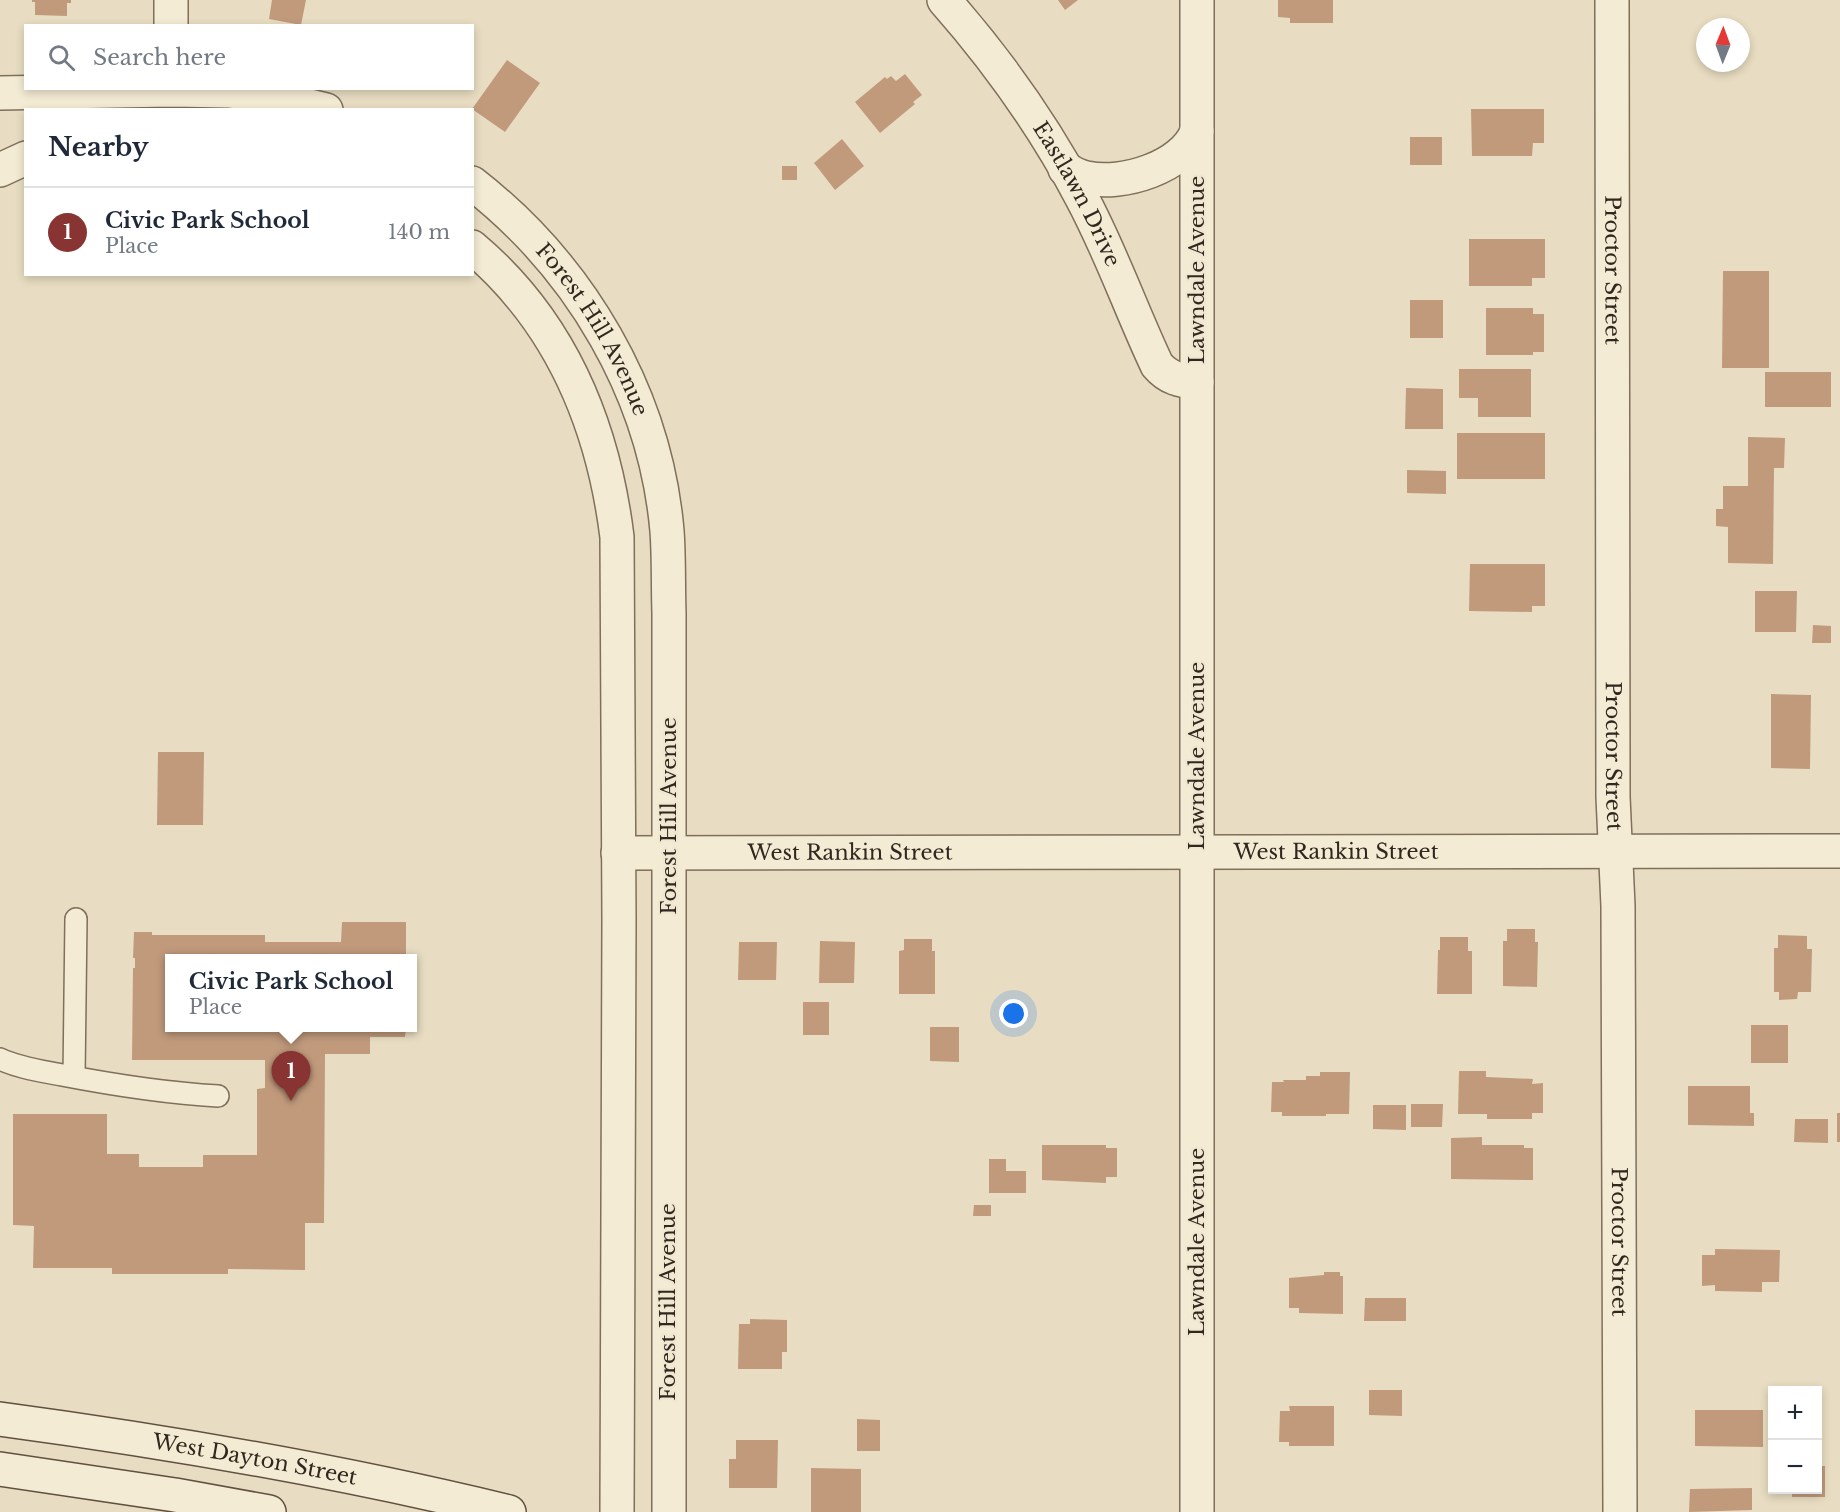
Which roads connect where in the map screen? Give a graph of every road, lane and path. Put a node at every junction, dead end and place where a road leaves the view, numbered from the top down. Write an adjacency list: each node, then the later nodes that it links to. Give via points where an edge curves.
1 (171, 0): 5 (street)
2 (944, 0): 11 (street, Eastlawn Drive, via 1001,70)
3 (1197, 0): 9 (street, Lawndale Avenue)
4 (1612, 0): 18 (street, Proctor Street)
5 (171, 24)
6 (0, 93): 7 (street)
7 (171, 96): 8 (street, via 249,93)
8 (317, 108)
9 (1197, 131): 11 (street, via 1189,147 1175,159 1137,174 1094,179); 15 (street, Lawndale Avenue)
10 (24, 159): 12 (street)
11 (1065, 169): 15 (street, Eastlawn Drive, via 1090,214 1157,365 1176,380)
12 (0, 170)
13 (474, 185): 20 (street, Forest Hill Avenue, via 535,239 575,288 628,380 652,449 668,549)
14 (474, 249): 19 (street, Forest Hill Avenue, via 502,274 528,306 565,361 591,419 608,477 618,565)
15 (1197, 382): 17 (street, Lawndale Avenue)
16 (1840, 851): 18 (street, West Rankin Street)
17 (1197, 852): 18 (street, West Rankin Street); 20 (street, West Rankin Street); 35 (street, Lawndale Avenue)
18 (1616, 852): 36 (street, Proctor Street)
19 (618, 853): 20 (street, West Rankin Street); 24 (street, Forest Hill Avenue)
20 (668, 853): 25 (street, Forest Hill Avenue)
21 (76, 919): 23 (lane)
22 (0, 1059): 23 (lane)
23 (74, 1077): 26 (lane, via 157,1091)
24 (618, 1089): 25 (street); 33 (street, Forest Hill Avenue)
25 (669, 1089): 34 (street, Forest Hill Avenue)
26 (218, 1096)
27 (0, 1419): 28 (street, West Dayton Street)
28 (161, 1442): 30 (street); 32 (street, West Dayton Street, via 396,1486)
29 (0, 1469): 30 (street)
30 (154, 1491): 31 (street)
31 (269, 1512)
32 (508, 1512)
33 (617, 1512)
34 (669, 1512)
35 (1197, 1512)
36 (1620, 1512)

